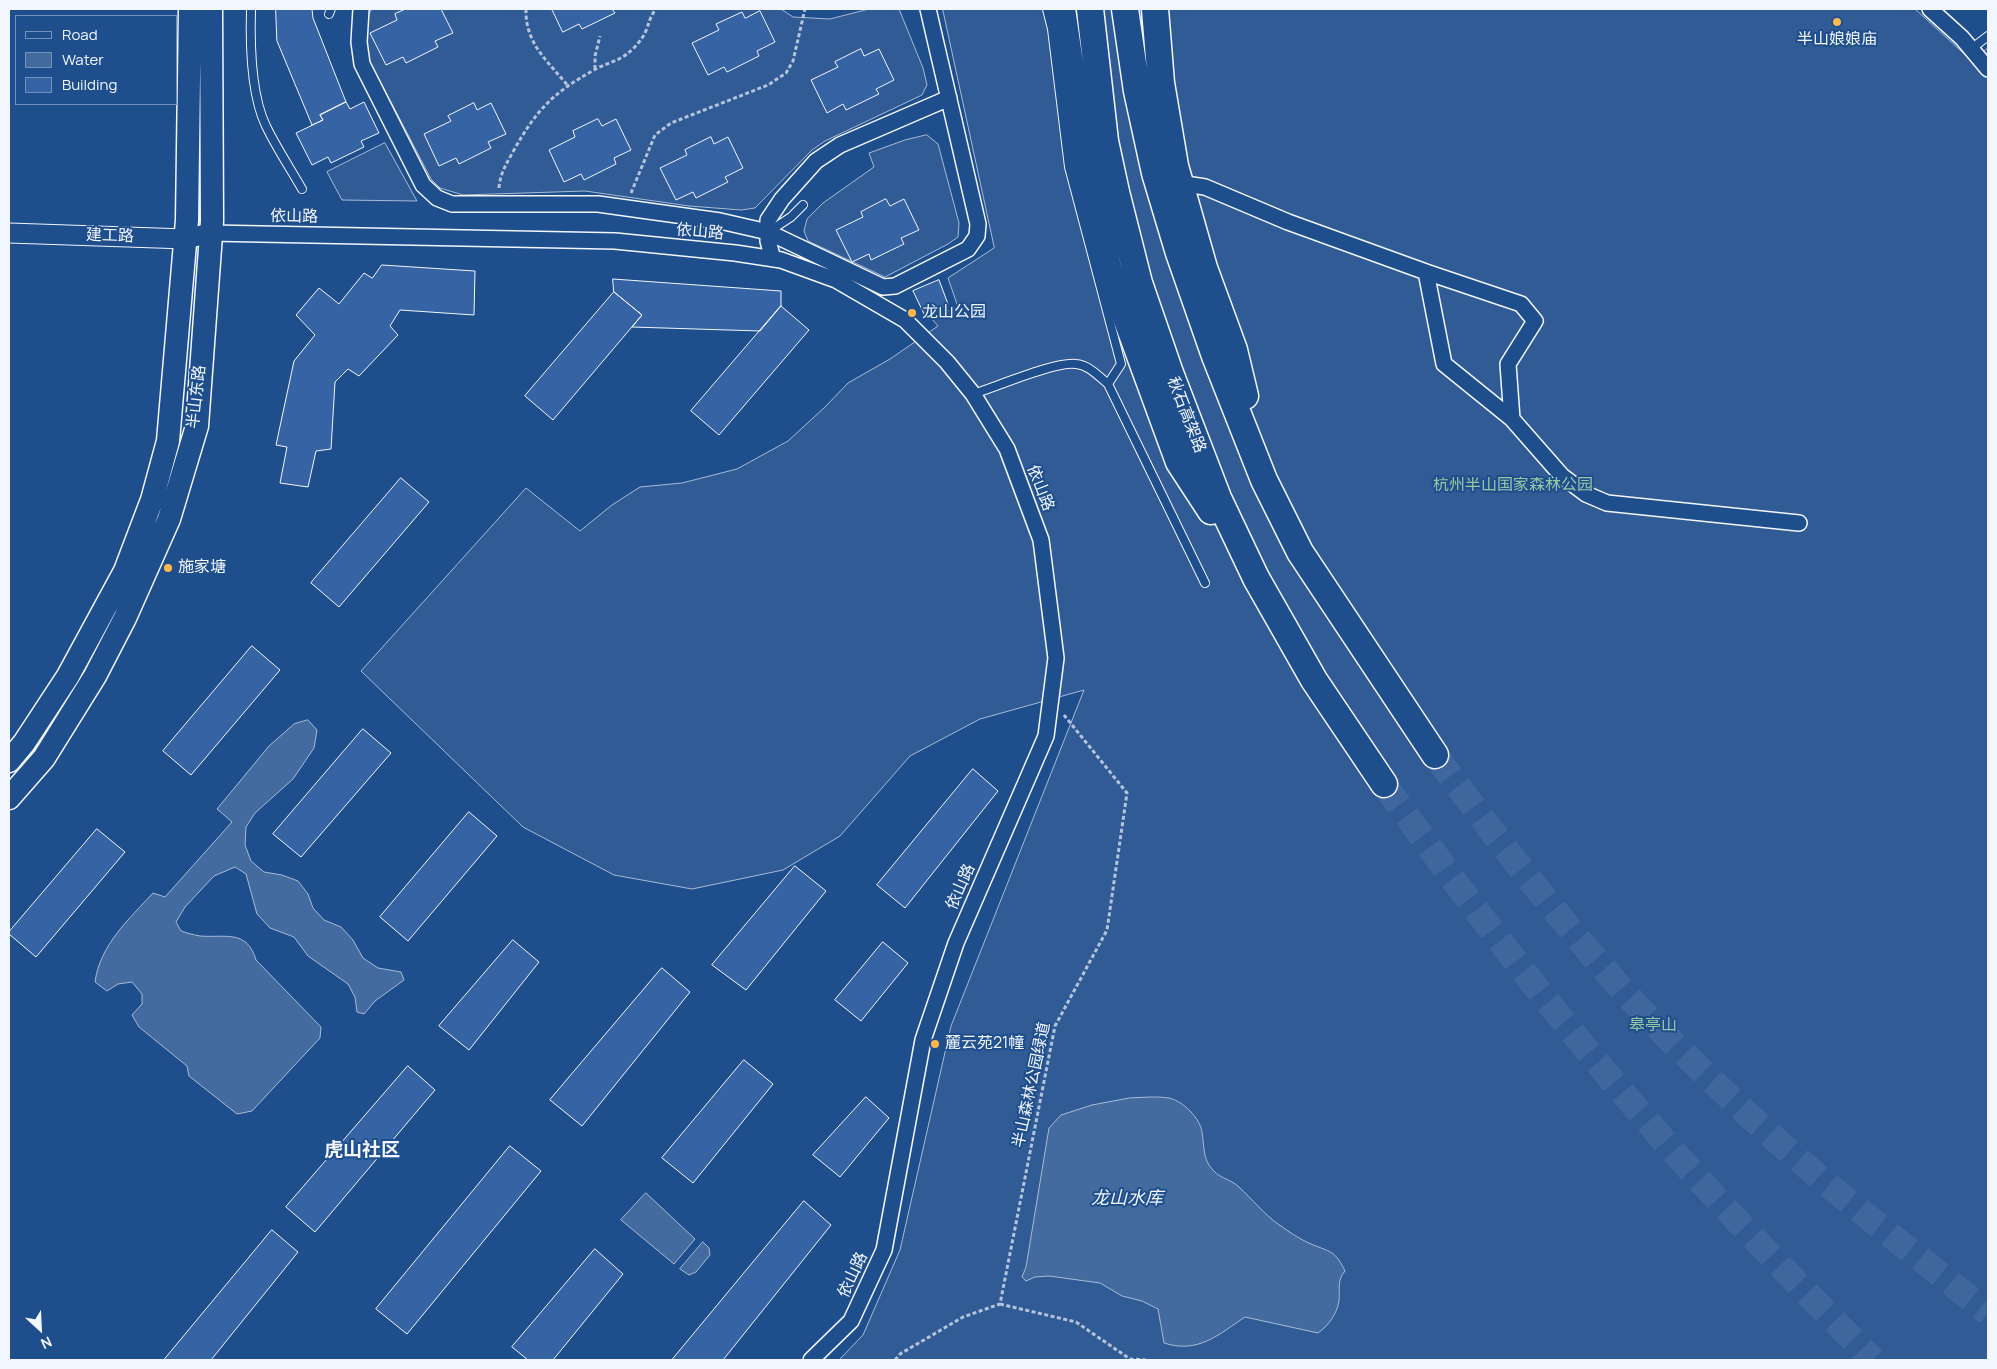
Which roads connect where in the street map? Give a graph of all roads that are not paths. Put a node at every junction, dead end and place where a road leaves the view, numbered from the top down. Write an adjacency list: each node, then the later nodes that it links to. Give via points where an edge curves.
1 (190, 9): 22 (main road, 半山东路)
2 (211, 9): 21 (main road, 半山东路)
3 (250, 9): 17 (lane, via 250,42 258,104 265,125)
4 (361, 9): 19 (street, via 359,42 362,64 423,185 437,198 452,204 598,204 720,221)
5 (928, 9): 15 (street)
6 (1048, 9): 25 (lane, via 1069,167 1121,364)
7 (1062, 9): 30 (highway, via 1088,185 1109,271 1179,462)
8 (1090, 9): 30 (highway, 秋石高架路, via 1105,140 1139,283 1218,498)
9 (1126, 9): 28 (highway, via 1137,92 1155,173 1215,356)
10 (1155, 9): 16 (highway, via 1161,83)
11 (1930, 9): 13 (street)
12 (1988, 36): 13 (lane)
13 (1971, 49): 14 (street)
14 (1988, 69)
15 (949, 98): 19 (street, via 840,145 816,160 768,220); 19 (street, via 978,224 977,236 968,250 895,286 883,287)
16 (1180, 183): 24 (street, via 1205,187 1288,222); 28 (highway, via 1204,268 1234,350)
17 (302, 189)
18 (803, 205): 19 (lane)
19 (768, 232): 23 (street)
20 (9, 233): 22 (street, 建工路)
21 (210, 233): 22 (street, 建工路); 23 (street, 依山路, via 615,242); 35 (main road, 半山东路, via 197,426 169,519 95,676 44,758)
22 (186, 239): 33 (main road, 半山东路, via 168,441 152,500 125,571 68,676)
23 (773, 259): 26 (street, 依山路, via 836,280 904,320 947,362)
24 (1426, 272): 27 (street, via 1444,364); 27 (street, via 1522,304 1535,320 1508,364)
25 (1108, 384): 26 (lane, via 1088,368 1075,364 1055,366); 31 (lane)
26 (973, 394): 36 (street, 依山路, via 1006,449 1041,540 1056,658 1046,736 956,943 923,1040 884,1250 851,1321)
27 (1512, 419): 29 (street, via 1562,476 1586,494 1607,503)
28 (1264, 480): 32 (highway, via 1300,552)
29 (1799, 524)
30 (1256, 578): 34 (highway, 秋石高架路, via 1314,680)
31 (1205, 583)
32 (1435, 755)
33 (9, 761)
34 (1384, 784)
35 (9, 798)
36 (811, 1360)

